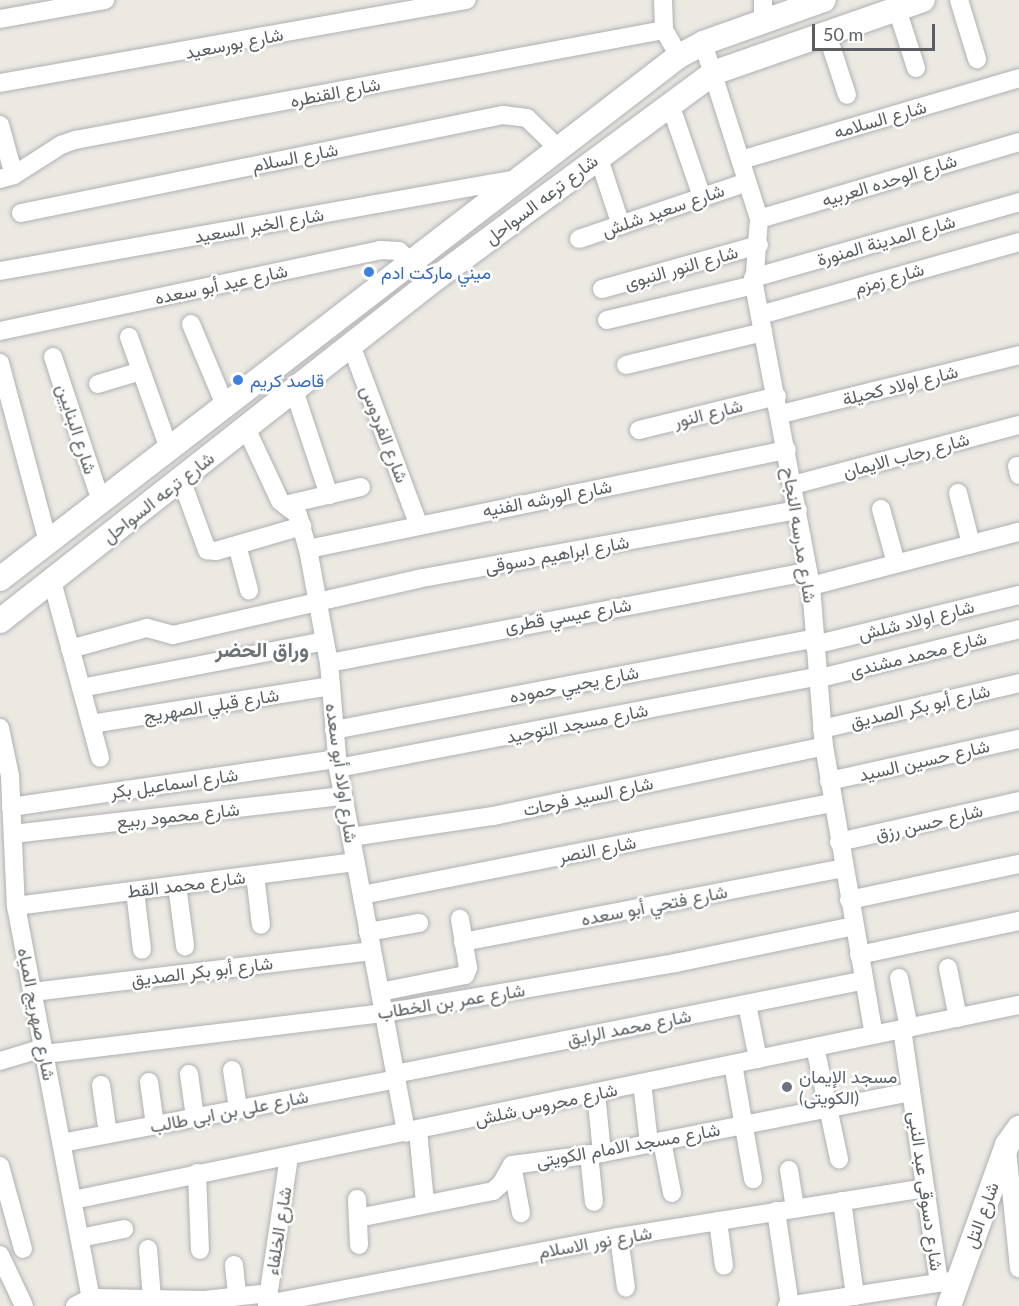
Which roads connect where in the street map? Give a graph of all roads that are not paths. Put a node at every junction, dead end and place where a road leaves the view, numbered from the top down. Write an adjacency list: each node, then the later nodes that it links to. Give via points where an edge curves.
1 (105, 0): 9 (street)
2 (467, 0): 18 (street, شارع بورسعيد)
3 (663, 0): 10 (street)
4 (824, 0): 8 (main road, شارع ترعه السواحل)
5 (923, 0): 7 (main road, شارع ترعه السواحل)
6 (959, 0): 14 (street)
7 (897, 9): 11 (main road, شارع ترعه السواحل); 15 (street)
8 (763, 10): 12 (main road, شارع ترعه السواحل)
9 (0, 19)
10 (664, 30): 13 (street); 26 (street, شارع القنطره, via 75,140)
11 (827, 34): 16 (main road, شارع ترعه السواحل); 19 (street)
12 (703, 43): 13 (main road, شارع ترعه السواحل); 16 (street, شارع مدرسه النجاح)
13 (679, 57): 23 (main road, شارع ترعه السواحل)
14 (977, 59)
15 (916, 68)
16 (713, 73): 20 (main road, شارع ترعه السواحل); 25 (street, شارع مدرسه النجاح)
17 (1019, 78): 25 (street, شارع السلامه)
18 (0, 83)
19 (847, 95)
20 (670, 104): 24 (main road, شارع ترعه السواحل); 29 (street)
21 (0, 125): 26 (street)
22 (1019, 142): 32 (street, شارع الوحده العربيه)
23 (558, 148): 27 (main road, شارع ترعه السواحل); 31 (street, شارع السلام, via 527,118 503,116)
24 (598, 156): 33 (street); 40 (main road, شارع ترعه السواحل)
25 (741, 160): 28 (street, شارع مدرسه النجاح)
26 (7, 177)
27 (518, 179): 37 (main road, شارع ترعه السواحل); 38 (street, شارع الخبر السعيد)
28 (747, 182): 29 (street, شارع سعيد شلش); 32 (street, شارع مدرسه النجاح)
29 (702, 197): 33 (street, شارع سعيد شلش)
30 (1019, 202): 39 (street, شارع المدينة المنورة)
31 (21, 213)
32 (759, 219): 36 (street, شارع مدرسه النجاح)
33 (621, 225): 34 (street, شارع سعيد شلش)
34 (579, 239)
35 (1019, 242): 44 (street, شارع زمزم)
36 (759, 245): 39 (street, شارع مدرسه النجاح); 41 (street, شارع النور النبوى)
37 (412, 261): 40 (street, شارع عيد أبو سعده); 45 (street, شارع عيد أبو سعده, via 399,251 380,250); 55 (main road, شارع ترعه السواحل)
38 (0, 271)
39 (754, 281): 42 (street, شارع المدينة المنورة); 44 (street, شارع مدرسه النجاح)
40 (431, 282): 47 (main road, شارع ترعه السواحل)
41 (602, 290)
42 (608, 320)
43 (191, 324): 55 (street)
44 (762, 324): 51 (street, شارع زمزم); 56 (street, شارع مدرسه النجاح)
45 (0, 331)
46 (129, 337): 52 (street)
47 (351, 345): 54 (main road, شارع ترعه السواحل); 71 (street, شارع الفردوس)
48 (1019, 355): 56 (street, شارع اولاد كحيلة)
49 (53, 357): 67 (street, شارع البنايين)
50 (0, 363): 74 (street)
51 (626, 365)
52 (141, 371): 53 (street); 60 (street)
53 (98, 384)
54 (294, 390): 58 (main road, شارع ترعه السواحل); 66 (street)
55 (225, 405): 60 (main road, شارع ترعه السواحل)
56 (779, 405): 59 (street, شارع النور); 61 (street, شارع مدرسه النجاح)
57 (1019, 425): 63 (street, شارع رحاب الايمان)
58 (246, 428): 62 (main road, شارع ترعه السواحل); 68 (street, شارع اولاد أبو سعده, via 276,495)
59 (639, 430)
60 (169, 449): 67 (main road, شارع ترعه السواحل)
61 (787, 450): 63 (street, شارع مدرسه النجاح); 71 (street, شارع الورشه الفنيه)
62 (181, 479): 76 (street, via 207,550); 81 (main road, شارع ترعه السواحل)
63 (793, 484): 70 (street, شارع مدرسه النجاح)
64 (361, 487): 66 (street)
65 (958, 492): 75 (street)
66 (329, 495): 68 (street)
67 (101, 501): 74 (main road, شارع ترعه السواحل)
68 (285, 506): 72 (street, شارع اولاد أبو سعده, via 297,512)
69 (881, 509): 78 (street)
70 (798, 510): 80 (street, شارع مدرسه النجاح); 84 (street, شارع ابراهيم دسوقى)
71 (418, 523): 77 (street, شارع الورشه الفنيه)
72 (302, 526): 76 (street); 77 (street, شارع اولاد أبو سعده)
73 (1019, 532): 75 (street, شارع عيسي قطرى)
74 (48, 542): 79 (main road, شارع ترعه السواحل)
75 (971, 544): 78 (street, شارع عيسي قطرى)
76 (237, 545): 82 (street)
77 (308, 549): 84 (street, شارع اولاد أبو سعده)
78 (896, 563): 80 (street, شارع عيسي قطرى)
79 (0, 579)
80 (810, 579): 88 (street, شارع مدرسه النجاح); 90 (street, شارع عيسي قطرى)
81 (52, 581): 85 (main road, شارع ترعه السواحل); 89 (street)
82 (249, 590)
83 (1019, 596): 88 (street, شارع اولاد شلش)
84 (317, 600): 87 (street, شارع اولاد أبو سعده); 89 (street, شارع ابراهيم دسوقى, via 173,635 147,628)
85 (0, 621)
86 (1019, 629): 91 (street, شارع محمد مشندى)
87 (325, 641): 90 (street, شارع اولاد أبو سعده); 94 (street)
88 (813, 642): 91 (street, شارع مدرسه النجاح); 97 (street, شارع يحيي حموده)
89 (70, 649): 94 (street)
90 (329, 663): 93 (street, شارع اولاد أبو سعده)
91 (816, 678): 98 (street, شارع مدرسه النجاح); 101 (street, شارع مسجد التوحيد)
92 (1019, 683): 98 (street, شارع أبو بكر الصديق)
93 (331, 686): 95 (street, شارع قبلي الصهريج); 97 (street, شارع اولاد أبو سعده)
94 (81, 688): 95 (street)
95 (91, 724): 100 (street)
96 (0, 728): 106 (street, شارع صهريج المياه)
97 (334, 730): 101 (street, شارع اولاد أبو سعده)
98 (823, 738): 102 (street, شارع مدرسه النجاح); 108 (street, شارع السيد فرحات, via 493,816)
99 (1019, 739): 102 (street, شارع حسين السيد)
100 (100, 758)
101 (338, 764): 103 (street, شارع اولاد أبو سعده); 106 (street, شارع اسماعيل بكر)
102 (829, 781): 105 (street, شارع مدرسه النجاح)
103 (343, 796): 107 (street, شارع محمود ربيع); 108 (street, شارع اولاد أبو سعده)
104 (1019, 801): 109 (street, شارع حسن رزق)
105 (832, 802): 109 (street, شارع مدرسه النجاح); 117 (street, شارع النصر)
106 (11, 807): 107 (street, شارع صهريج المياه)
107 (13, 834): 110 (street, شارع صهريج المياه)
108 (351, 837): 111 (street, شارع اولاد أبو سعده)
109 (839, 842): 113 (street, شارع مدرسه النجاح)
110 (7, 861): 119 (street, شارع صهريج المياه)
111 (355, 862): 114 (street, شارع محمد القط); 117 (street, شارع اولاد أبو سعده)
112 (1019, 864): 118 (street)
113 (844, 867): 118 (street, شارع مدرسه النجاح); 126 (street, شارع فتحي أبو سعده)
114 (255, 875): 115 (street, شارع محمد القط); 123 (street)
115 (177, 885): 116 (street, شارع محمد القط); 127 (street)
116 (135, 891): 119 (street, شارع محمد القط); 128 (street)
117 (362, 895): 125 (street, شارع اولاد أبو سعده)
118 (849, 900): 124 (street, شارع مدرسه النجاح)
119 (16, 906): 134 (street, شارع صهريج المياه)
120 (460, 920): 126 (street)
121 (1019, 921): 130 (street)
122 (419, 923): 125 (street)
123 (261, 925)
124 (854, 926): 130 (street, شارع مدرسه النجاح); 138 (street, شارع عمر بن الخطاب, via 675,963)
125 (368, 932): 129 (street, شارع اولاد أبو سعده)
126 (464, 942): 135 (street, via 468,968 459,980)
127 (185, 946)
128 (142, 950)
129 (372, 951): 134 (street, شارع أبو بكر الصديق); 135 (street, شارع اولاد أبو سعده)
130 (859, 955): 133 (street, شارع مدرسه النجاح)
131 (948, 968): 139 (street)
132 (899, 978): 140 (street, شارع دسوقى عبد النبى)
133 (864, 980): 136 (street, شارع محمد الرايق); 141 (street, شارع مدرسه النجاح)
134 (33, 992): 143 (street, شارع صهريج المياه)
135 (380, 992): 138 (street, شارع اولاد أبو سعده)
136 (747, 1004): 144 (street); 149 (street, شارع محمد الرايق)
137 (1019, 1005): 139 (street, شارع محروس شلش)
138 (383, 1013): 143 (street, شارع عمر بن الخطاب); 149 (street, شارع اولاد أبو سعده)
139 (958, 1018): 140 (street, شارع محروس شلش)
140 (905, 1028): 141 (street, شارع محروس شلش); 153 (street, شارع دسوقى عبد النبى)
141 (874, 1035): 142 (street, شارع محروس شلش)
142 (815, 1047): 144 (street, شارع محروس شلش); 155 (street)
143 (44, 1051): 145 (street, شارع عمر بن الخطاب); 164 (street, شارع صهريج المياه)
144 (758, 1059): 146 (street, شارع محروس شلش)
145 (0, 1060)
146 (733, 1064): 151 (street, شارع محروس شلش); 159 (street)
147 (232, 1070): 156 (street)
148 (189, 1074): 157 (street)
149 (395, 1077): 156 (street, شارع على بن ابى طالب); 160 (street, شارع اولاد أبو سعده)
150 (149, 1082): 158 (street)
151 (642, 1083): 154 (street, شارع محروس شلش); 163 (street)
152 (101, 1086): 161 (street)
153 (911, 1092): 155 (street, شارع مسجد الامام الكويتى); 173 (street, شارع دسوقى عبد النبى)
154 (596, 1093): 160 (street, شارع محروس شلش); 165 (street)
155 (828, 1108): 159 (street, شارع مسجد الامام الكويتى); 167 (street)
156 (238, 1109): 157 (street, شارع على بن ابى طالب)
157 (195, 1118): 158 (street, شارع على بن ابى طالب)
158 (155, 1125): 161 (street, شارع على بن ابى طالب)
159 (743, 1125): 163 (street, شارع مسجد الامام الكويتى); 172 (street)
160 (412, 1132): 166 (street, شارع محروس شلش); 178 (street, شارع اولاد أبو سعده)
161 (108, 1134): 164 (street, شارع على بن ابى طالب)
162 (1013, 1136): 195 (street); 196 (main road, شارع التل)
163 (655, 1142): 165 (street, شارع مسجد الامام الكويتى); 174 (street)
164 (62, 1143): 176 (street, شارع صهريج المياه)
165 (596, 1154): 168 (street, شارع مسجد الامام الكويتى); 179 (street)
166 (289, 1157): 171 (street, شارع محروس شلش); 201 (street, شارع الخلفاء)
167 (839, 1159)
168 (512, 1165): 178 (street, شارع مسجد الامام الكويتى, via 493,1191); 182 (street)
169 (0, 1166): 189 (street)
170 (789, 1170): 180 (street)
171 (197, 1173): 176 (street, شارع محروس شلش); 191 (street)
172 (753, 1179)
173 (925, 1188): 177 (street, شارع نور الاسلام); 196 (street, شارع دسوقى عبد النبى)
174 (672, 1193)
175 (357, 1199): 183 (street)
176 (73, 1200): 187 (street, شارع صهريج المياه)
177 (842, 1201): 180 (street, شارع نور الاسلام); 199 (street)
178 (425, 1202): 183 (street, شارع مسجد الامام الكويتى)
179 (594, 1202)
180 (795, 1208): 181 (street, شارع نور الاسلام)
181 (776, 1211): 184 (street, شارع نور الاسلام); 205 (street)
182 (521, 1212)
183 (358, 1218): 188 (street)
184 (718, 1221): 186 (street, شارع نور الاسلام); 194 (street)
185 (124, 1229): 187 (street)
186 (619, 1237): 197 (street); 201 (street, شارع نور الاسلام)
187 (80, 1238): 202 (street, شارع صهريج المياه)
188 (359, 1245)
189 (23, 1249)
190 (148, 1249): 200 (street)
191 (200, 1250)
192 (0, 1255): 204 (street)
193 (234, 1265): 198 (street)
194 (724, 1266)
195 (1019, 1268)
196 (949, 1281): 199 (street); 206 (main road, شارع التل)
197 (626, 1288)
198 (237, 1296): 200 (street, شارع نور الاسلام); 201 (street, شارع نور الاسلام)
199 (855, 1296): 205 (street)
200 (157, 1301): 203 (street, شارع نور الاسلام)
201 (268, 1301)
202 (83, 1302): 203 (street, شارع نور الاسلام)
203 (124, 1302)
204 (24, 1306)
205 (788, 1306)
206 (949, 1306)

